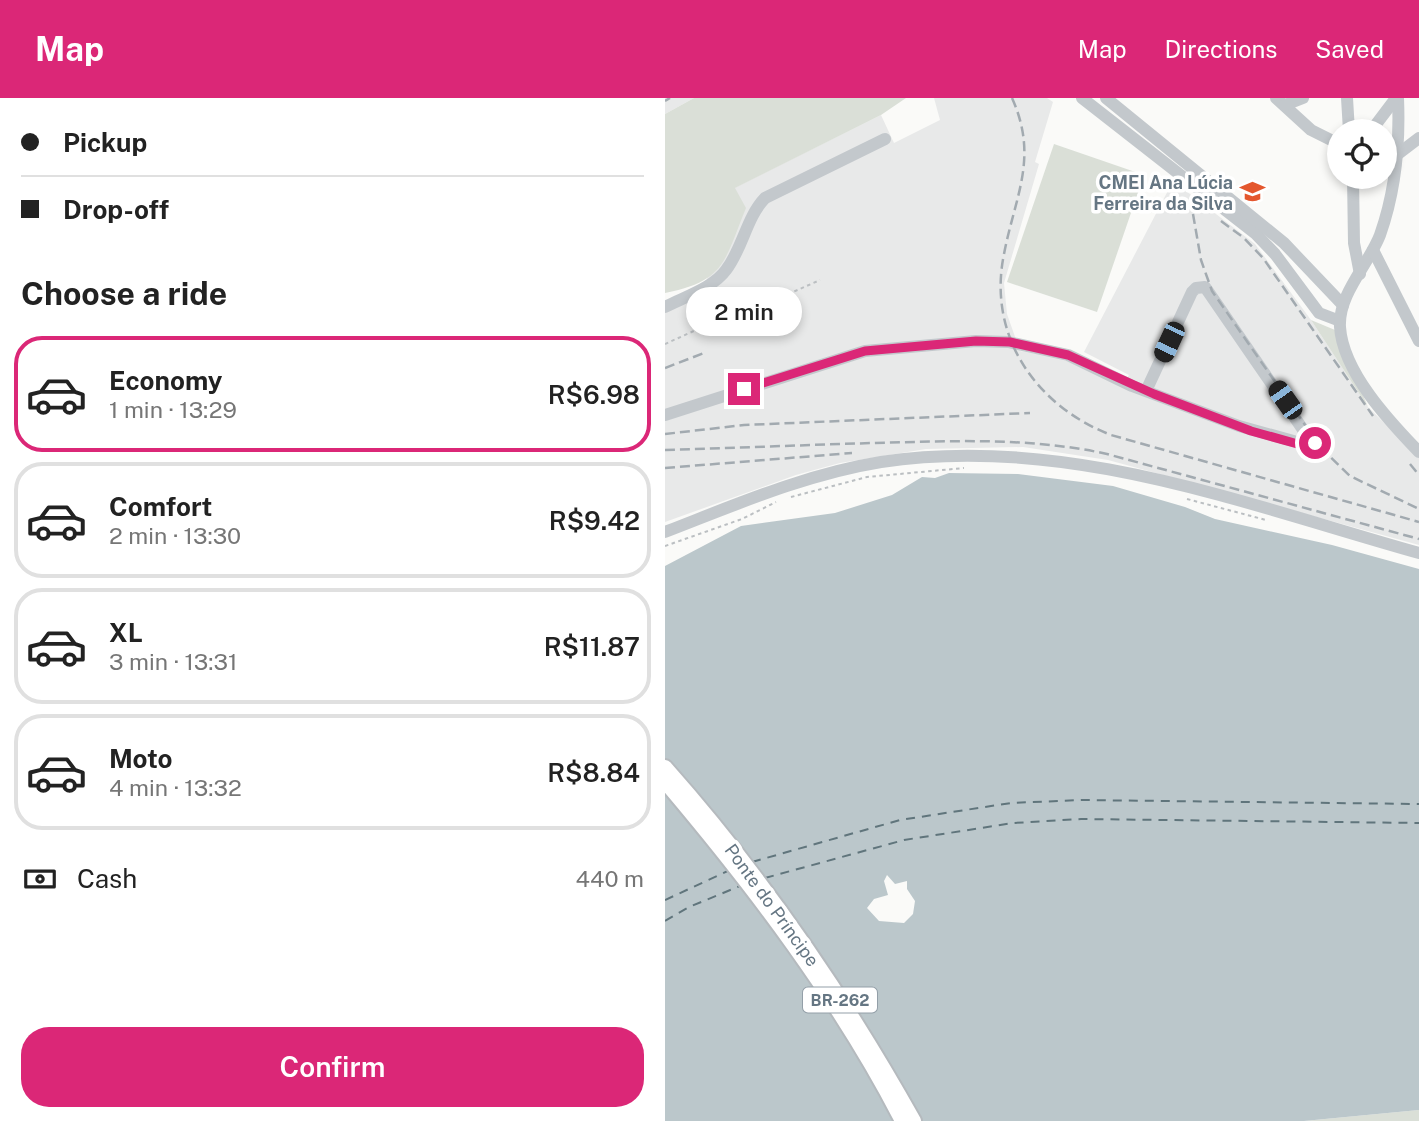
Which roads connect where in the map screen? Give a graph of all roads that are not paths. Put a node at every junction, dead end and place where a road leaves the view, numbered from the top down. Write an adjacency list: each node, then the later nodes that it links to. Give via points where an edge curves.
1 (1082, 98): 14 (street)
2 (1106, 98): 10 (street)
3 (1303, 98): 6 (street)
4 (1347, 98): 7 (street)
5 (1397, 98): 8 (street); 15 (street)
6 (1281, 102): 11 (street, via 1311,130)
7 (1348, 119)
8 (1380, 119)
9 (1419, 130): 13 (street)
10 (1150, 133): 14 (street); 19 (street, via 1284,243)
11 (1327, 138)
12 (885, 139): 20 (street, via 765,198 728,269)
13 (1416, 141): 15 (street)
14 (1142, 145): 22 (street, via 1256,234 1319,313)
15 (1398, 154): 17 (street, via 1386,214)
16 (1353, 189): 18 (street, via 1354,243)
17 (1373, 250): 18 (street); 23 (street)
18 (1360, 274): 19 (street)
19 (1343, 305): 22 (street)
20 (665, 307)
21 (1419, 316): 23 (street)
22 (1341, 321): 26 (street, via 1347,353 1368,392)
23 (1416, 336)
24 (1146, 391): 24 (street, via 1251,431 1315,446 1205,287 1192,292); 25 (street, via 1049,348 976,341 850,354)
25 (665, 415)
26 (1419, 452)
27 (665, 532): 28 (street, via 824,475 902,460 990,455 1046,458 1125,471)
28 (1419, 553)
29 (665, 767): 32 (main road, Ponte do Príncipe / BR-262, via 803,945)
30 (665, 782): 31 (main road, Ponte do Príncipe / BR-262, via 795,951)
31 (902, 1121)
32 (914, 1121)

